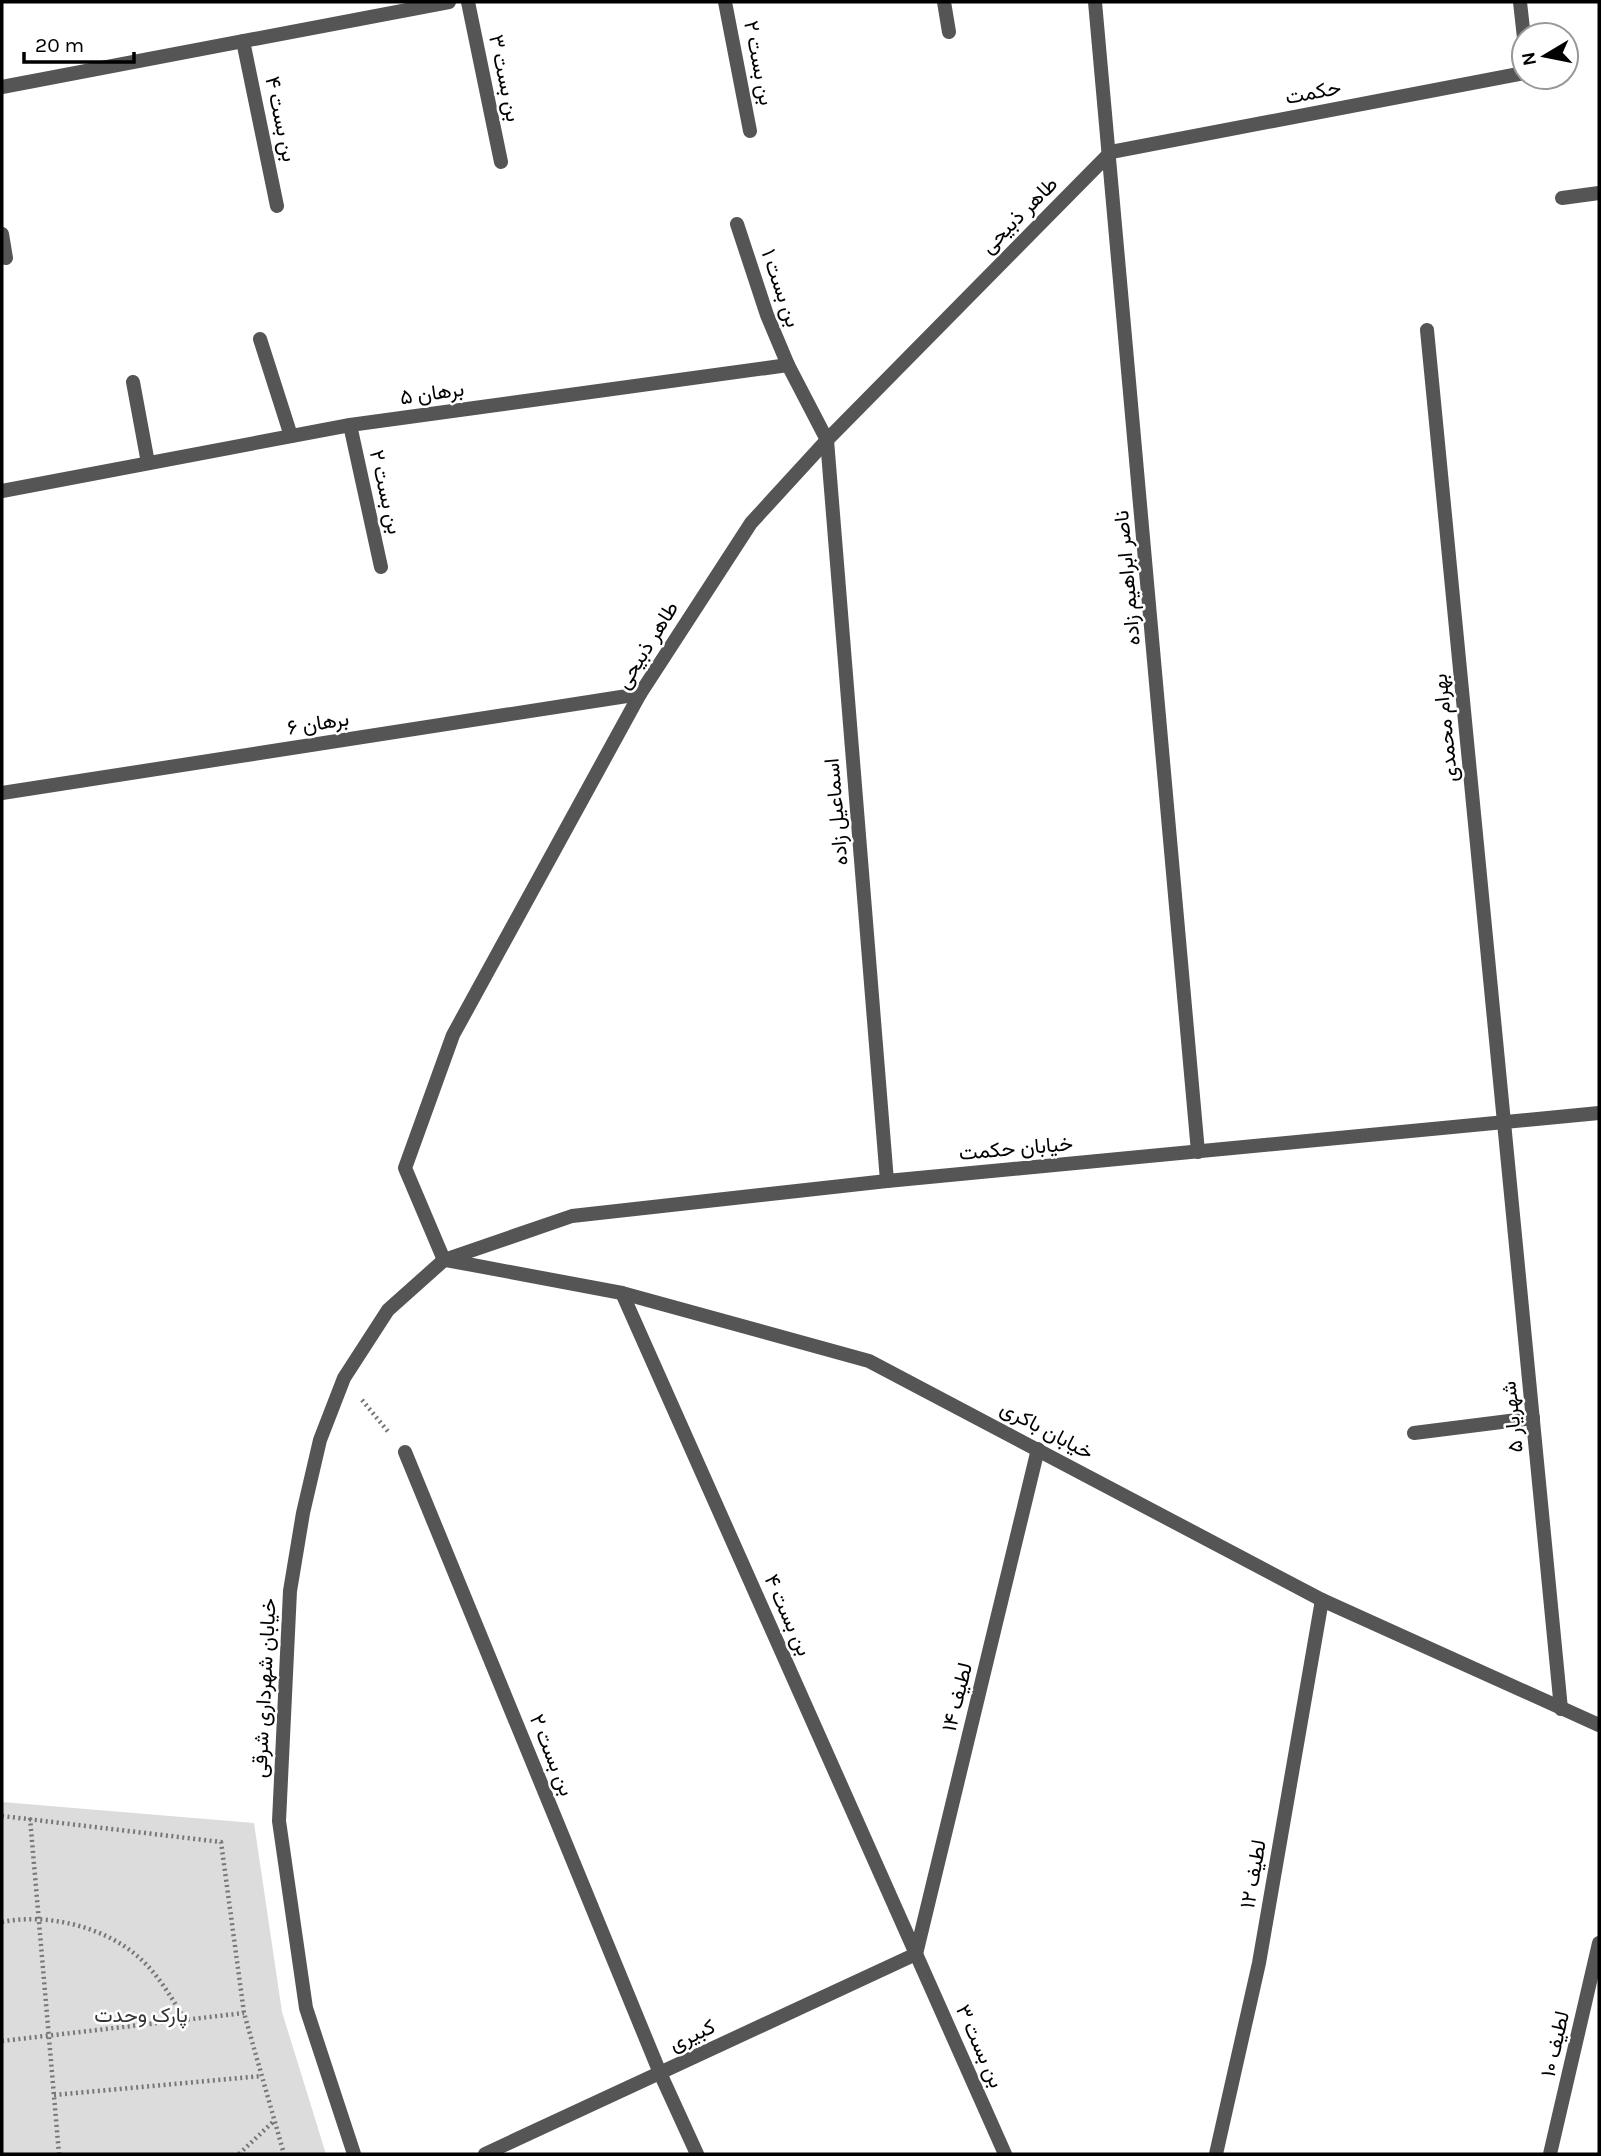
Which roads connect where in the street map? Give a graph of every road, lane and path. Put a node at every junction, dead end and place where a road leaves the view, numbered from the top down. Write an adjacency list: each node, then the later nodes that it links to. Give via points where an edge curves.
1 (449, 2): 9 (street)
2 (468, 2): 14 (street, بن بست ۳)
3 (725, 2): 12 (street, بن بست ۲)
4 (944, 2): 8 (street)
5 (1095, 2): 13 (street, ناصر ابراهیم زاده)
6 (1520, 2): 7 (street)
7 (1522, 21)
8 (949, 32)
9 (243, 41): 11 (street); 17 (street, بن بست ۴)
10 (1510, 76): 13 (street, حکمت)
11 (2, 87)
12 (751, 131)
13 (1111, 152): 27 (street, طاهر ذبیحی); 35 (street, ناصر ابراهیم زاده)
14 (501, 162)
15 (1599, 193): 16 (street)
16 (1562, 198)
17 (277, 206)
18 (737, 224): 23 (street, بن بست ۱)
19 (2, 234): 20 (street)
20 (6, 258)
21 (1427, 330): 34 (street, بهرام محمدی)
22 (260, 339): 26 (street)
23 (788, 365): 25 (street, برهان ۵); 27 (street)
24 (133, 382): 28 (street)
25 (350, 425): 26 (street, برهان ۵); 30 (street, بن بست ۲)
26 (291, 436): 28 (street, برهان ۵)
27 (827, 440): 31 (street, طاهر ذبیحی, via 751,523); 36 (street, اسماعیل زاده)
28 (148, 463): 29 (street, برهان ۵)
29 (2, 491)
30 (382, 567)
31 (640, 694): 32 (street, برهان ۶); 37 (street, طاهر ذبیحی, via 453,1035 405,1168)
32 (2, 793)
33 (1599, 1112): 34 (street, خیابان حکمت)
34 (1504, 1122): 35 (street, خیابان حکمت); 40 (street, شهریار ۵)
35 (1198, 1152): 36 (street, خیابان حکمت)
36 (887, 1181): 37 (street, خیابان حکمت, via 572,1216)
37 (444, 1260): 38 (street, خیابان باکری); 39 (street, خیابان شهرداری شرقی, via 388,1310)
38 (622, 1293): 42 (street, خیابان باکری, via 869,1361); 52 (street, بن بست ۴)
39 (344, 1378): 43 (path); 64 (street, خیابان شهرداری شرقی, via 320,1440 290,1591 279,1821 306,2008)
40 (1533, 1418): 41 (street); 45 (street, شهریار ۵)
41 (1413, 1433)
42 (1038, 1449): 44 (street, خیابان باکری); 52 (street, لطیف ۱۴)
43 (405, 1452): 57 (street, بن بست ۲)
44 (1322, 1600): 45 (street, خیابان باکری); 68 (street, لطیف ۱۲, via 1259,1963)
45 (1561, 1709): 46 (street, خیابان باکری)
46 (1599, 1725)
47 (2, 1816): 48 (path)
48 (30, 1818): 49 (path); 53 (path, via 221,1842)
49 (39, 1920): 50 (path); 54 (path, via 102,1933 136,1955 165,1986); 55 (path)
50 (2, 1922)
51 (1599, 1943): 69 (street, لطیف ۱۰)
52 (916, 1954): 57 (street, کبیری); 67 (street, بن بست ۳)
53 (244, 2013): 54 (path); 58 (path)
54 (186, 2020): 55 (path)
55 (49, 2035): 56 (path); 59 (path)
56 (2, 2041)
57 (660, 2073): 65 (street, کبیری); 66 (street)
58 (261, 2076): 59 (path); 60 (path)
59 (54, 2095): 61 (path)
60 (274, 2121): 62 (path); 63 (path)
61 (59, 2154)
62 (239, 2154)
63 (284, 2154)
64 (354, 2154)
65 (485, 2154)
66 (697, 2154)
67 (1006, 2154)
68 (1216, 2154)
69 (1550, 2154)

